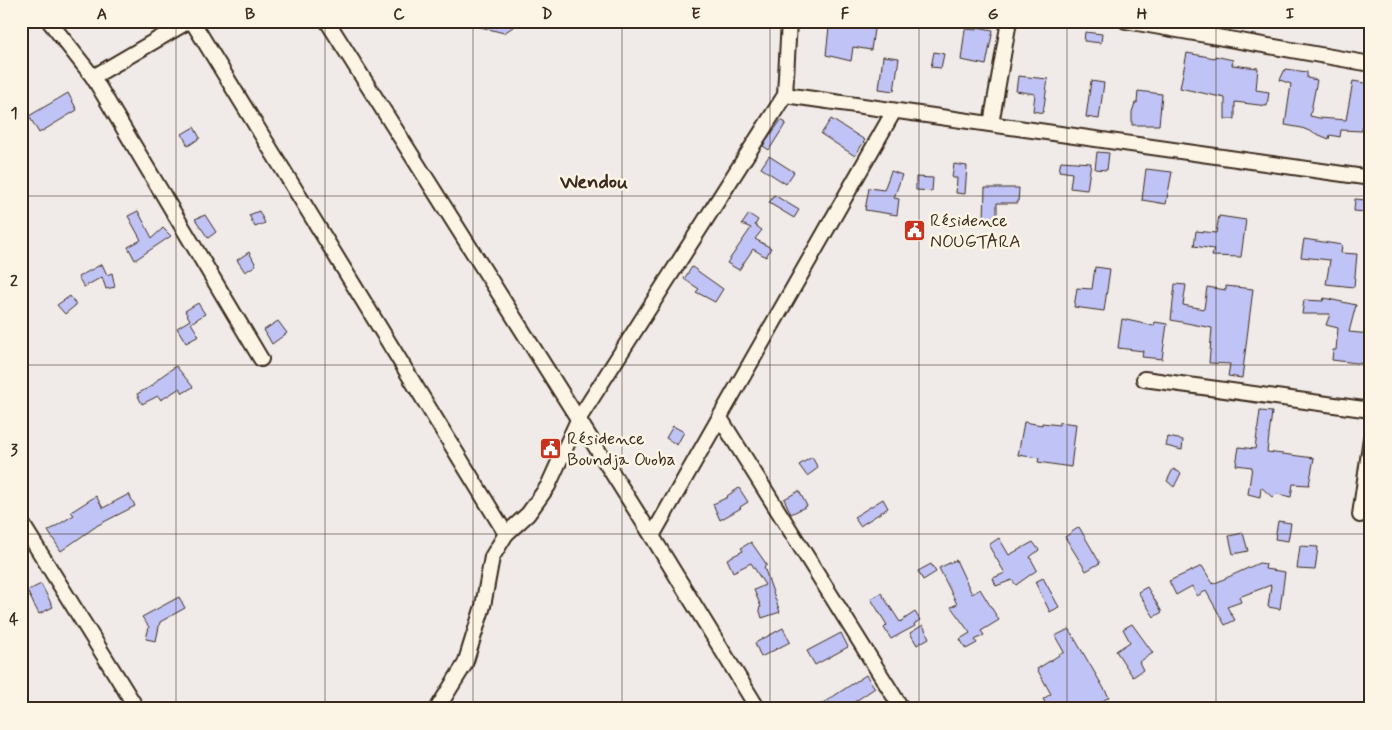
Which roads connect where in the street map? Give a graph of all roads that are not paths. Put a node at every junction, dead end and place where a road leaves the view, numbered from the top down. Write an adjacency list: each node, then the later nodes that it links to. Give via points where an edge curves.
1 (49, 21): 8 (street)
2 (190, 21): 8 (street); 21 (street)
3 (327, 21): 17 (street)
4 (789, 21): 9 (street)
5 (1009, 21): 11 (street)
6 (1126, 21): 7 (street)
7 (1371, 64)
8 (92, 77): 13 (street)
9 (785, 96): 10 (street); 17 (street)
10 (894, 111): 11 (street); 16 (street)
11 (991, 124): 12 (street)
12 (1371, 178)
13 (261, 360)
14 (1144, 379): 15 (street)
15 (1371, 410)
16 (720, 418): 22 (street); 26 (street)
17 (578, 420): 21 (street, via 548,486 528,514); 22 (street)
18 (1371, 438): 19 (street)
19 (1360, 515)
20 (21, 522): 23 (street)
21 (506, 534): 24 (street, via 492,557 483,606 465,664)
22 (652, 536): 25 (street)
23 (137, 709)
24 (437, 709)
25 (758, 709)
26 (902, 709)

